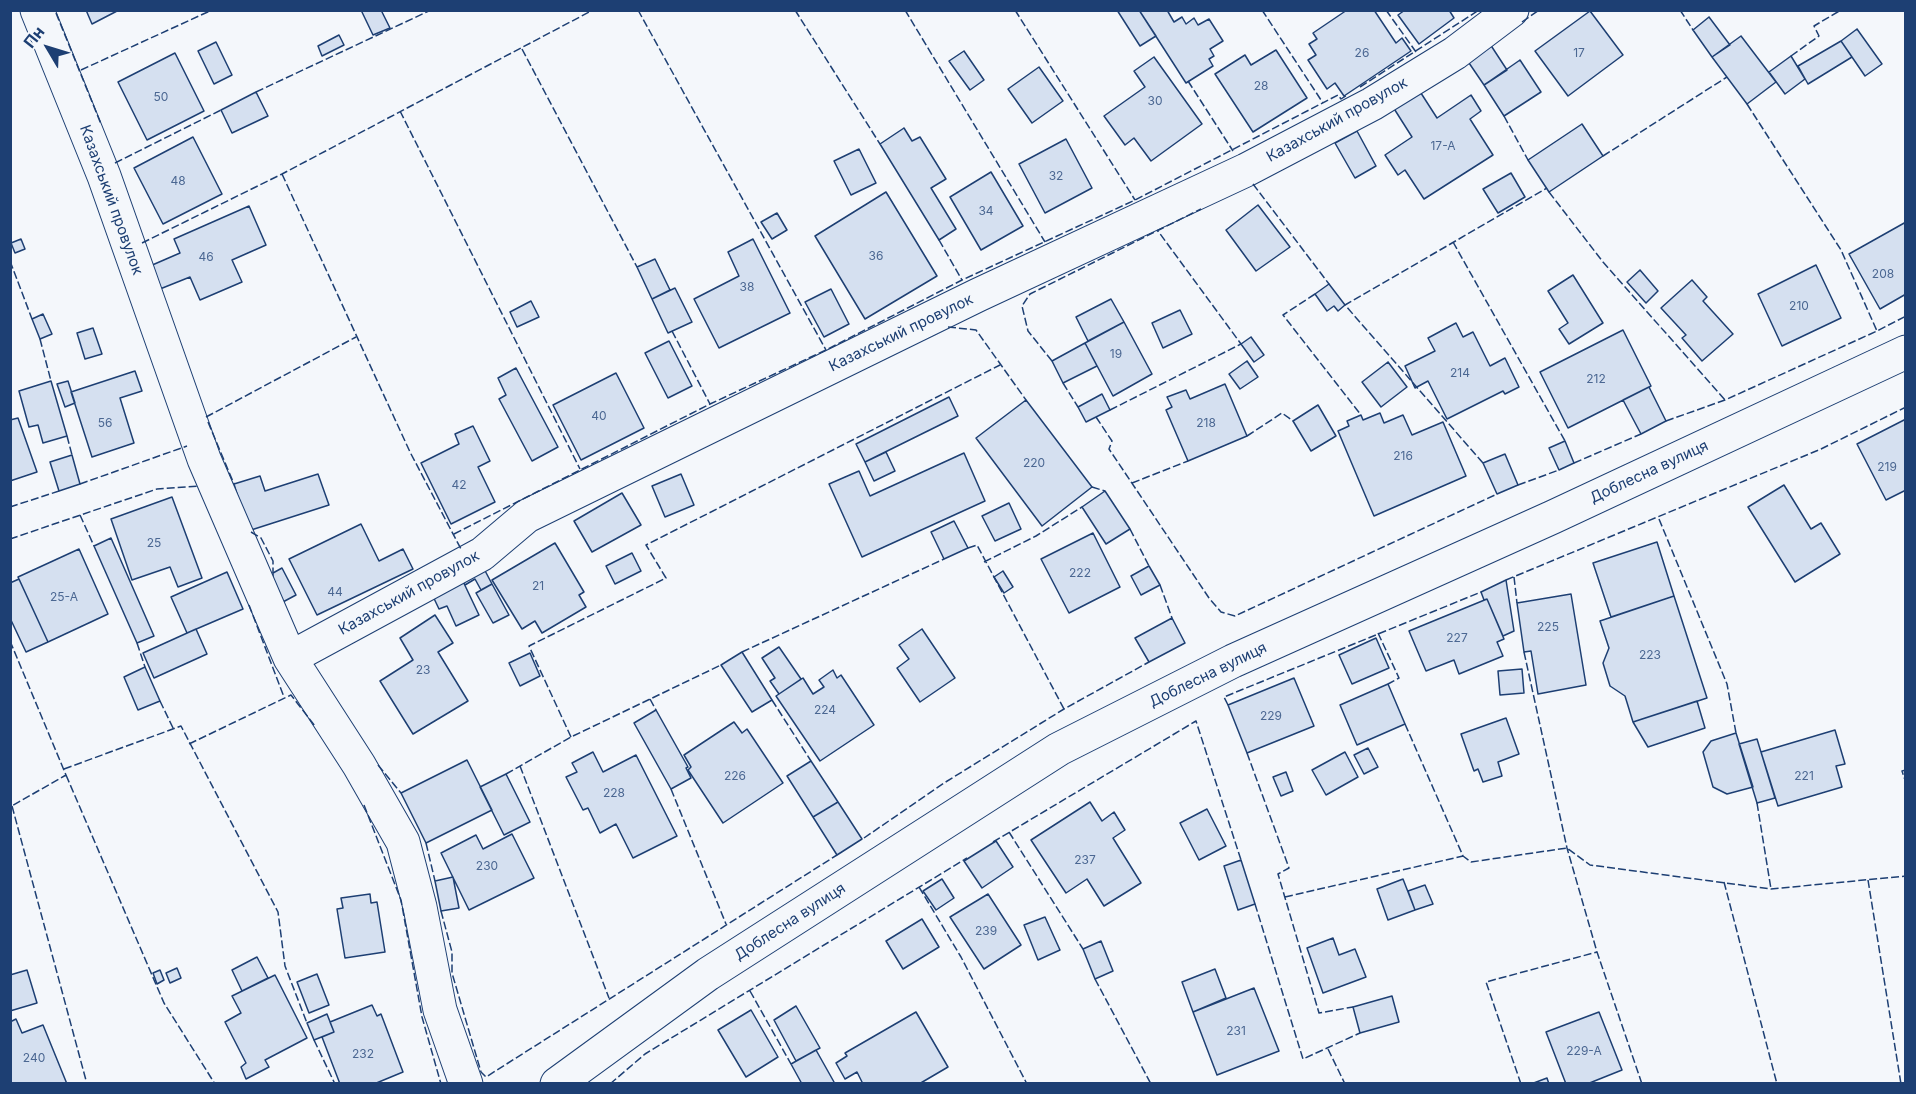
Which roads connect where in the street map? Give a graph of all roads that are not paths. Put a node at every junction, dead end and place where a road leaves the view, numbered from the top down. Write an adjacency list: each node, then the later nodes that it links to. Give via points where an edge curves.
1 (37, 10): 4 (street, Казахський провулок, via 104,176 204,459)
2 (1512, 10): 4 (street, Казахський провулок, via 1455,53 1372,104 1246,170 978,295 527,516 483,554)
3 (1905, 352): 6 (street, Доблесна вулиця, via 1233,661 1059,749 708,974)
4 (290, 658): 5 (street, Казахський провулок, via 403,842 440,1010)
5 (466, 1083)
6 (557, 1083)

